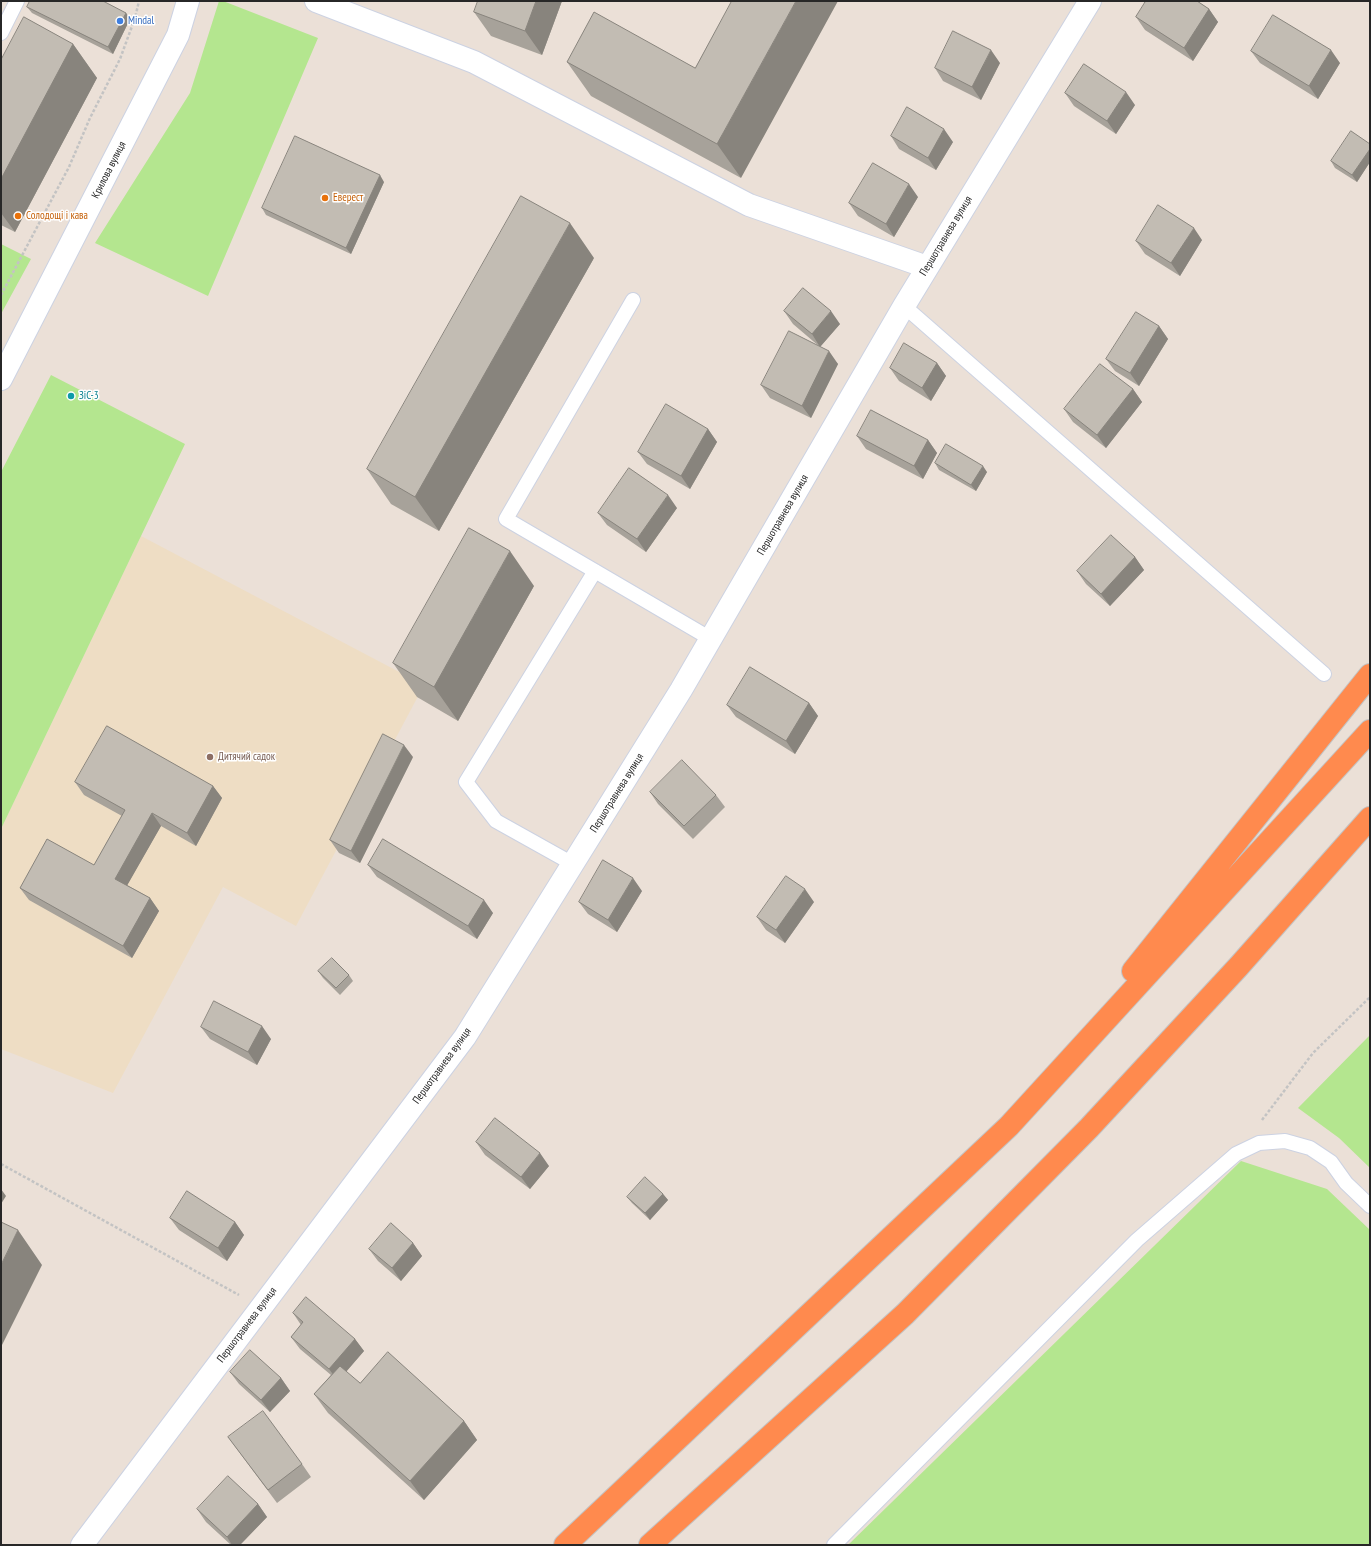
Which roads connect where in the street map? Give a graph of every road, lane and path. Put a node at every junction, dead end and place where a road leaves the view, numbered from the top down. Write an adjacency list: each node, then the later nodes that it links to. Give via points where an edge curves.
1 (139, 1): 8 (path, via 120,58 69,167)
2 (188, 1): 11 (street, Крилова вулиця, via 178,35)
3 (316, 1): 7 (street, via 474,62 749,205)
4 (1090, 1): 7 (street, Першотравнева вулиця)
5 (15, 2): 6 (lane)
6 (1, 33)
7 (927, 267): 10 (street, Першотравнева вулиця)
8 (1, 295)
9 (633, 300): 12 (lane, via 506,519)
10 (904, 306): 13 (street, Першотравнева вулиця); 14 (lane)
11 (1, 379)
12 (595, 571): 13 (lane); 18 (lane, via 466,782 496,821)
13 (711, 639): 18 (street, Першотравнева вулиця)
14 (1324, 674)
15 (1370, 675): 21 (highway)
16 (1370, 731): 21 (highway)
17 (1370, 818): 27 (highway, via 1239,966 1089,1128 905,1314)
18 (573, 864): 24 (street, Першотравнева вулиця, via 465,1037)
19 (1370, 998): 20 (path, via 1313,1053)
20 (1260, 1122)
21 (1009, 1126): 26 (highway)
22 (1, 1164): 24 (path)
23 (1370, 1206): 28 (lane, via 1346,1183 1331,1162 1310,1148 1285,1141 1259,1143 1236,1154 1137,1240)
24 (261, 1307): 25 (street, Першотравнева вулиця)
25 (82, 1545)
26 (565, 1545)
27 (650, 1545)
28 (834, 1545)

